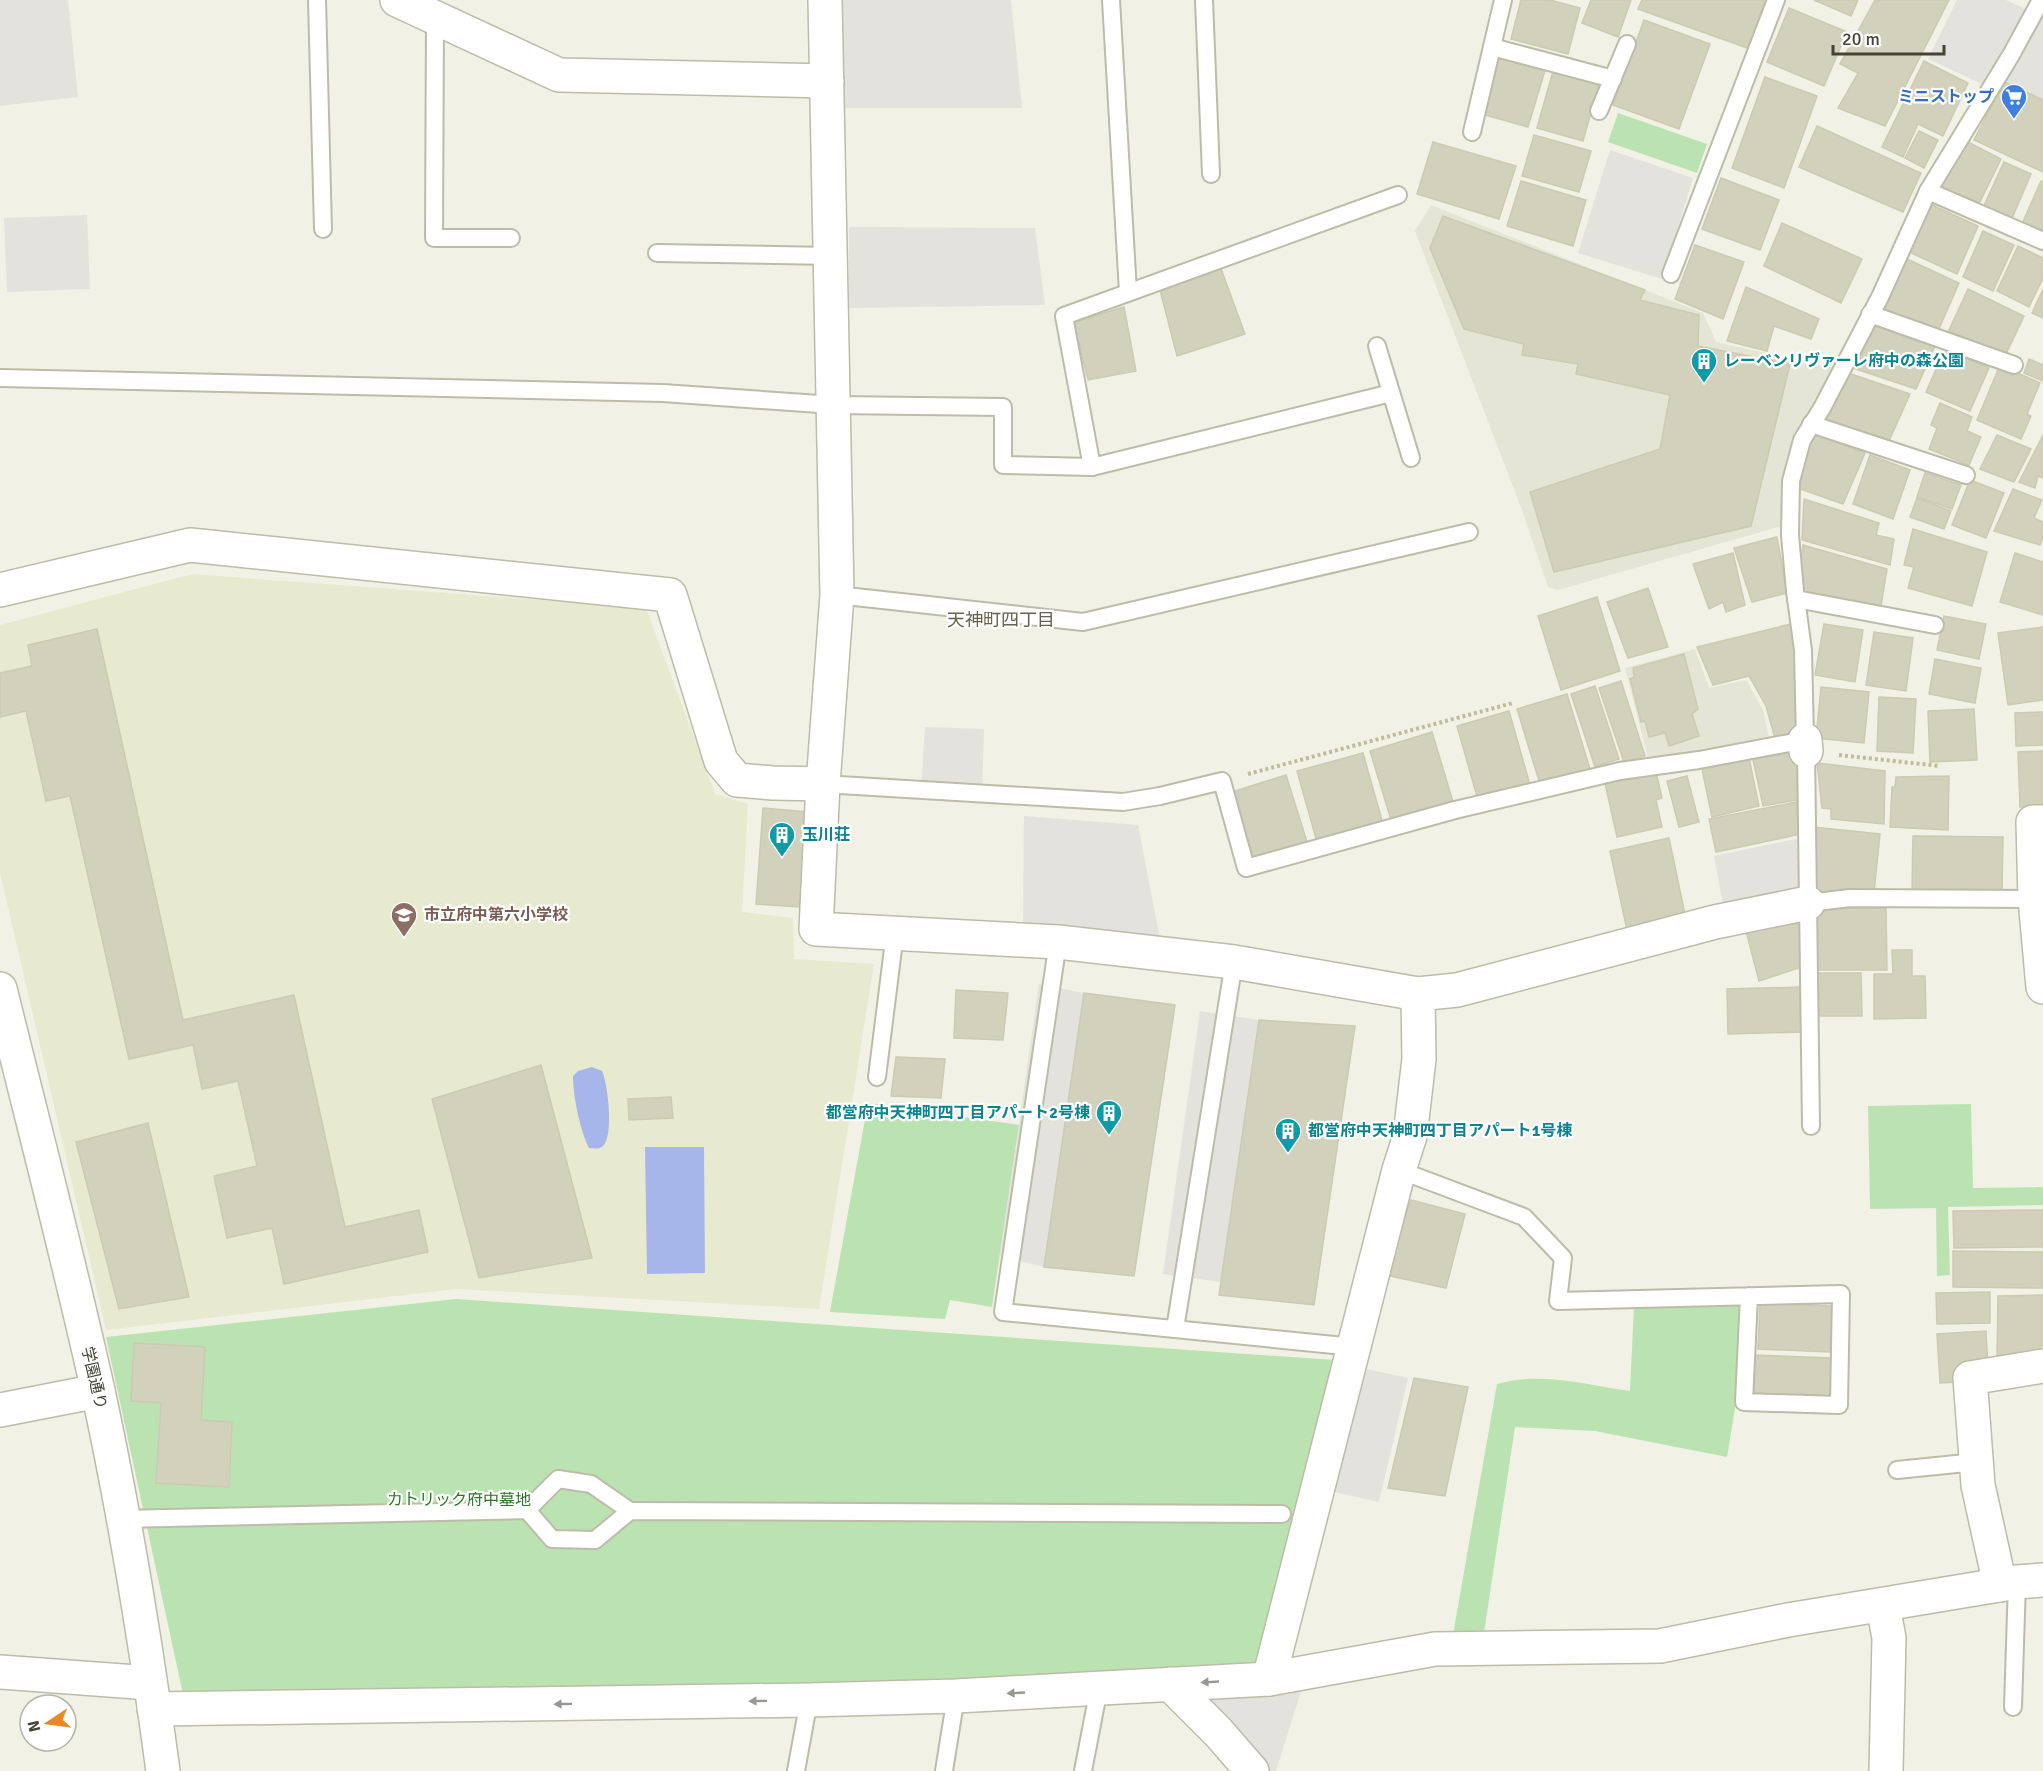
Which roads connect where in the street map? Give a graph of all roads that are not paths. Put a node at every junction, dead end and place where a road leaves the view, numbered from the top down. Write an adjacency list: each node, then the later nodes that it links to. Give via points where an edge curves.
1 (317, 0): 18 (lane)
2 (825, 0): 12 (street)
3 (1111, 0): 24 (lane)
4 (1204, 0): 15 (lane)
5 (1503, 0): 10 (lane)
6 (1776, 0): 23 (lane)
7 (2041, 0): 16 (lane)
8 (415, 6): 12 (street, via 559,75); 19 (lane, via 434,238)
9 (1628, 44): 11 (lane)
10 (1492, 47): 11 (lane); 14 (lane)
11 (1613, 79): 13 (lane)
12 (827, 81): 22 (street)
13 (1599, 111)
14 (1472, 132)
15 (1211, 174)
16 (1928, 191): 20 (lane); 25 (lane)
17 (1398, 195): 24 (lane)
18 (323, 229)
19 (511, 238)
20 (2043, 241)
21 (657, 253): 22 (lane)
22 (830, 255): 30 (street)
23 (1671, 274)
24 (1128, 292): 33 (lane, via 1064,316)
25 (1870, 314): 27 (lane); 31 (lane)
26 (1377, 346): 29 (lane)
27 (2014, 364)
28 (0, 378): 30 (lane, via 663,393)
29 (1391, 393): 32 (lane); 33 (lane)
30 (833, 405): 33 (lane, via 1003,407 1003,465); 37 (street)
31 (1811, 424): 34 (lane); 38 (lane, via 1802,440 1791,481 1790,535)
32 (1411, 458)
33 (1092, 467)
34 (1966, 475)
35 (1469, 532): 37 (lane, via 1083,622)
36 (0, 590): 41 (street, via 190,545 670,595 721,761 737,780)
37 (837, 595): 41 (street)
38 (1796, 599): 39 (lane); 40 (lane, via 1803,650)
39 (1935, 625)
40 (1805, 745): 41 (lane, via 1620,771 1455,810 1246,868 1222,781 1123,802); 44 (lane)
41 (823, 784): 45 (street, via 816,929)
42 (2043, 822): 43 (street, via 2033,822)
43 (2035, 899): 44 (lane, via 1850,898); 48 (street)
44 (1808, 903): 50 (street, via 1715,922 1457,990); 52 (lane)
45 (895, 933): 46 (street); 51 (lane)
46 (1058, 942): 47 (street); 55 (lane, via 1003,1312)
47 (1234, 962): 50 (street); 55 (lane)
48 (2043, 987)
49 (0, 989): 58 (street, 学園通り)
50 (1418, 994): 53 (street, via 1419,1059 1410,1136)
51 (877, 1077)
52 (1811, 1126)
53 (1399, 1170): 54 (lane, via 1524,1217 1563,1258 1558,1301); 56 (street)
54 (1749, 1296): 54 (lane, via 1841,1294 1839,1405 1744,1402)
55 (1175, 1329): 56 (lane)
56 (1354, 1347): 69 (street)
57 (2043, 1366): 60 (street, via 1970,1378)
58 (98, 1391): 59 (street); 65 (street, 学園通り)
59 (0, 1410)
60 (1976, 1462): 61 (lane); 66 (street, via 1978,1485)
61 (1897, 1470)
62 (527, 1510): 63 (lane, via 558,1479 591,1484); 63 (lane, via 552,1539 595,1540); 65 (lane)
63 (630, 1511): 64 (lane)
64 (1282, 1514)
65 (123, 1519): 72 (street, 学園通り)
66 (2020, 1582): 67 (street); 75 (lane)
67 (1883, 1606): 69 (street, via 1660,1646 1435,1649); 81 (street, via 1889,1638)
68 (0, 1672): 72 (street)
69 (1269, 1679): 70 (street, one-way to 70)
70 (1170, 1684): 71 (street); 80 (street)
71 (1099, 1688): 73 (street, one-way to 73); 79 (lane)
72 (152, 1696): 74 (street, one-way to 72); 76 (street, 学園通り)
73 (956, 1696): 74 (street); 78 (lane)
74 (809, 1700): 77 (lane)
75 (2013, 1707)
76 (163, 1771)
77 (796, 1771)
78 (944, 1771)
79 (1083, 1771)
80 (1252, 1771)
81 (1886, 1771)

